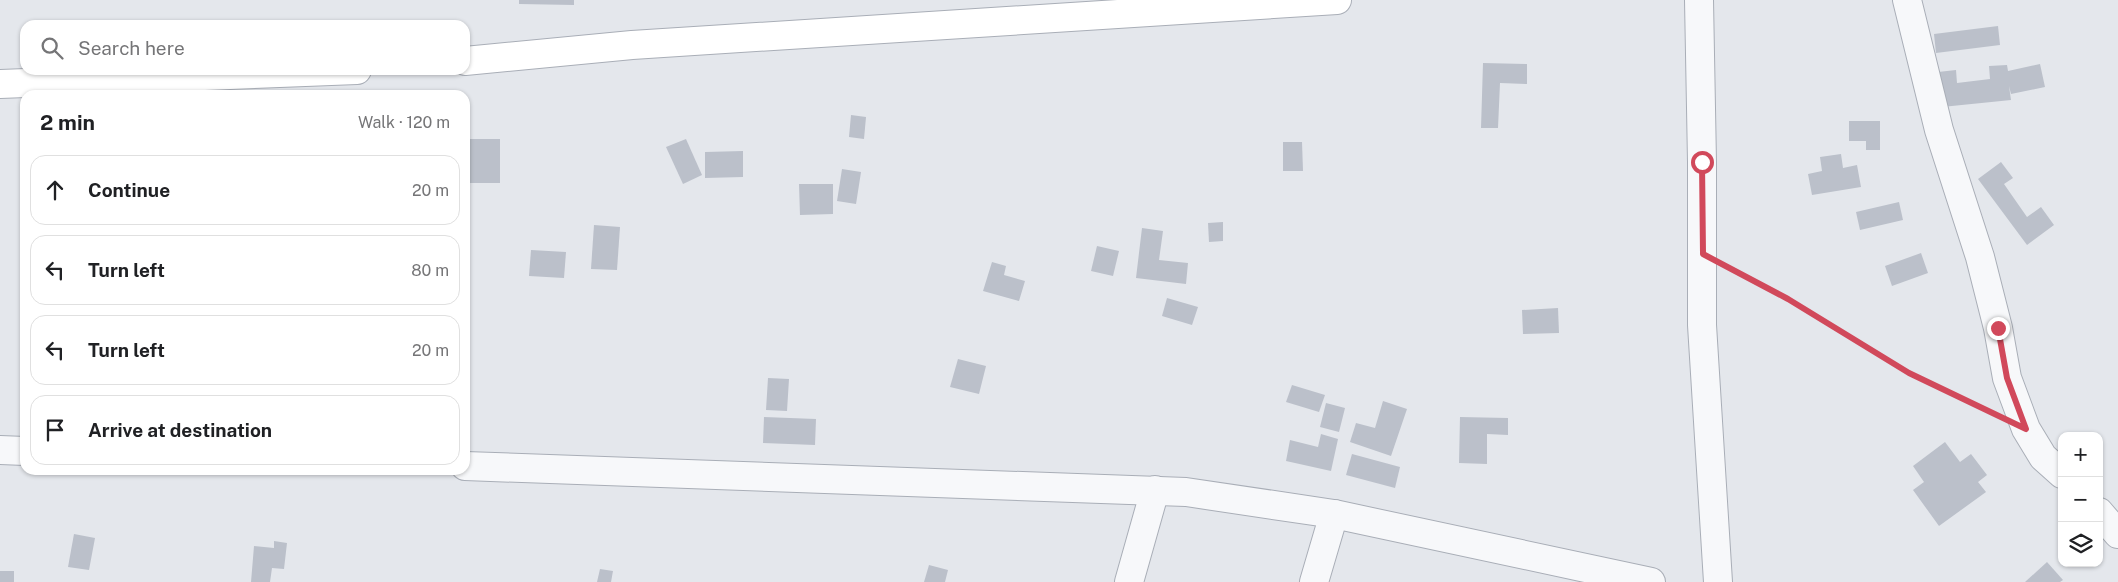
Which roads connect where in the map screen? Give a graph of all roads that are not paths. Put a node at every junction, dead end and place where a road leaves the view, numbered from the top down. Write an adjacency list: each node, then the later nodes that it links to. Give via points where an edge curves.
1 (1337, 0): 4 (street, via 632,45)
2 (1699, 0): 18 (street, via 1702,325)
3 (1907, 0): 10 (street, via 1939,130 1980,257 2007,378 2026,429 2044,457)
4 (470, 61)
5 (230, 75): 6 (street)
6 (0, 84)
7 (0, 450): 8 (street)
8 (20, 451)
9 (470, 466): 11 (street)
10 (2058, 470)
11 (1155, 490): 12 (street); 15 (street)
12 (1334, 514): 16 (street); 17 (street)
13 (2103, 517): 14 (street)
14 (2118, 534)
15 (1129, 582)
16 (1314, 582)
17 (1651, 582)
18 (1718, 582)

